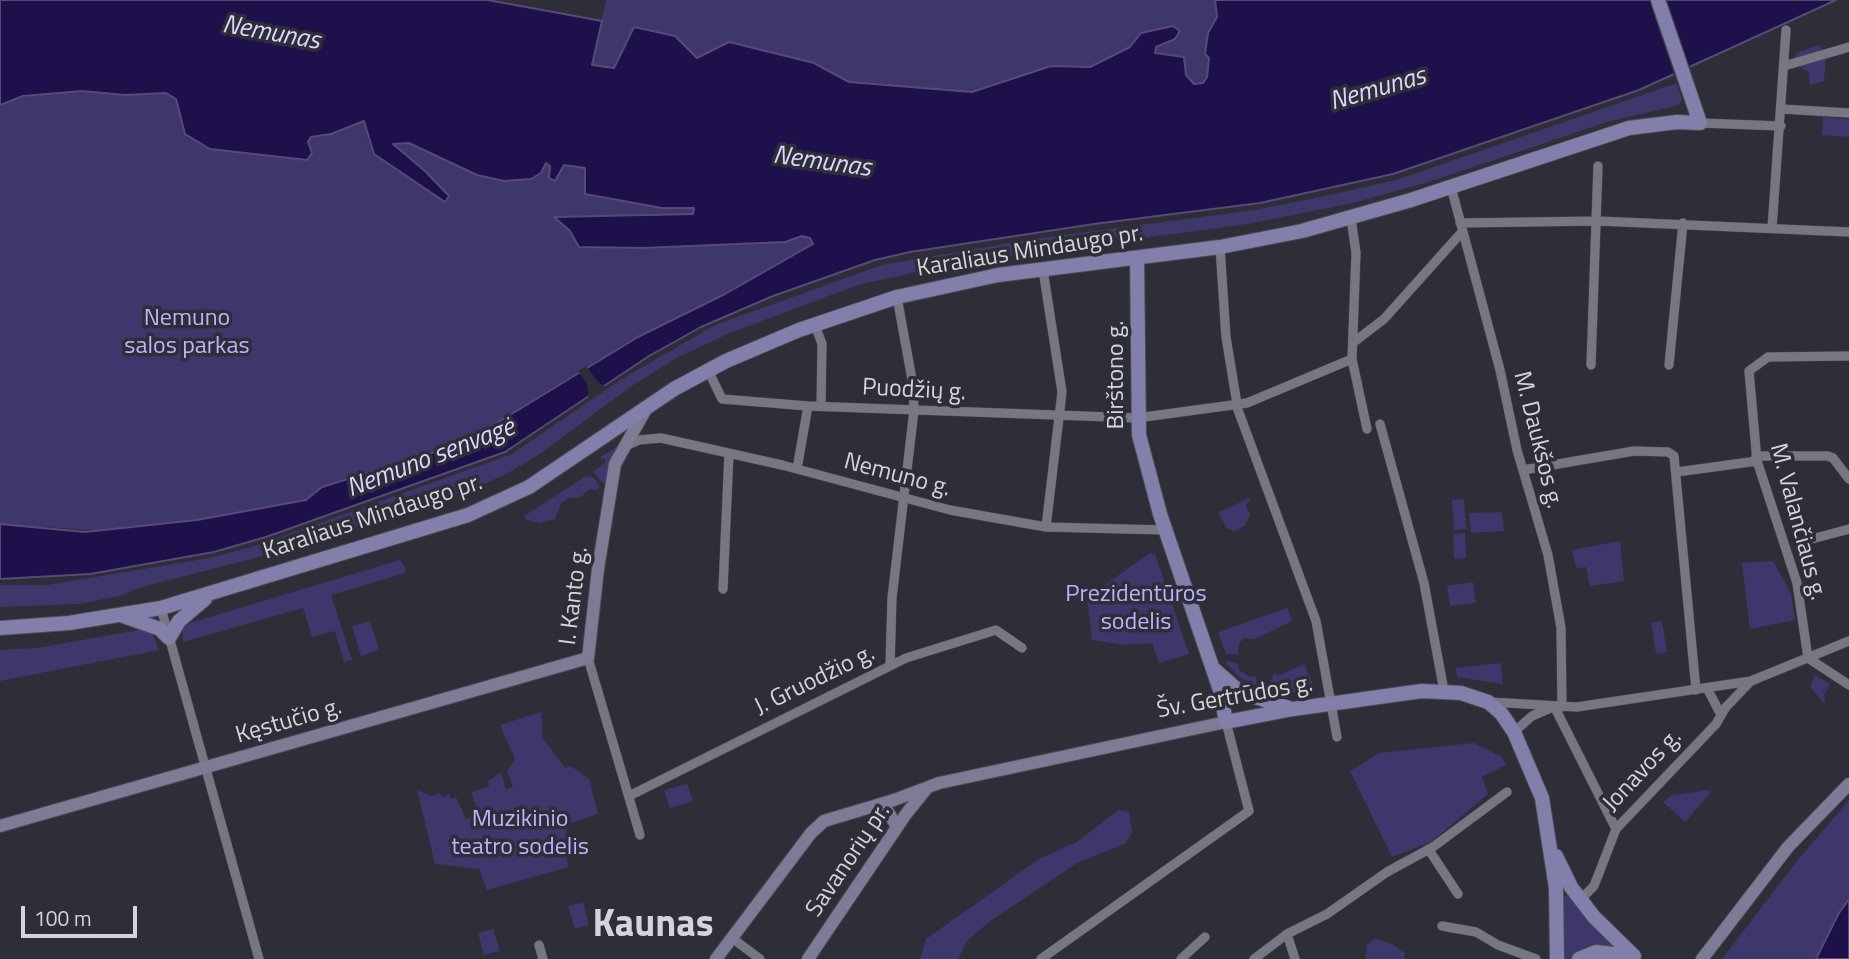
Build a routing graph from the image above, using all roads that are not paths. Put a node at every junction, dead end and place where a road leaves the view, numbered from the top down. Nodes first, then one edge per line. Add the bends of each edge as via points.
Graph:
1 (1658, 0) edge
2 (1786, 30) dead end
3 (1849, 47) edge
4 (1784, 66) junction
5 (1782, 109) junction
6 (1849, 113) edge
7 (1700, 123) junction
8 (1781, 126) junction
9 (1598, 166) dead end
10 (1451, 187) junction
11 (1351, 218) junction
12 (1598, 221) junction
13 (1683, 223) junction
14 (1461, 228) junction
15 (1772, 228) junction
16 (1849, 232) edge
17 (1220, 247) junction
18 (1137, 258) junction
19 (1043, 270) junction
20 (897, 297) junction
21 (815, 325) junction
22 (1354, 342) junction
23 (1849, 356) edge
24 (1352, 359) junction
25 (1591, 365) dead end
26 (1669, 365) dead end
27 (708, 370) junction
28 (1237, 404) junction
29 (648, 406) junction
30 (808, 406) junction
31 (821, 406) junction
32 (914, 410) junction
33 (1059, 417) junction
34 (1137, 418) junction
35 (1380, 424) dead end
36 (1367, 429) dead end
37 (623, 447) junction
38 (729, 453) junction
39 (1757, 458) junction
40 (797, 469) junction
41 (1523, 470) junction
42 (1677, 472) junction
43 (1849, 480) edge
44 (904, 498) junction
45 (1046, 527) junction
46 (1849, 529) edge
47 (1165, 530) junction
48 (1808, 540) dead end
49 (723, 589) dead end
50 (210, 595) junction
51 (161, 608) junction
52 (121, 615) junction
53 (0, 628) edge
54 (169, 638) junction
55 (1849, 641) edge
56 (1021, 648) dead end
57 (588, 658) junction
58 (1808, 658) junction
59 (1210, 665) junction
60 (890, 666) junction
61 (1751, 681) junction
62 (1849, 685) edge
63 (1707, 688) junction
64 (1696, 690) junction
65 (1444, 691) junction
66 (1488, 702) junction
67 (1333, 703) junction
68 (1558, 706) junction
69 (1293, 709) junction
70 (1721, 715) junction
71 (1226, 722) junction
72 (1514, 732) junction
73 (1338, 737) dead end
74 (205, 768) junction
75 (1849, 784) edge
76 (927, 788) junction
77 (1507, 792) dead end
78 (629, 796) junction
79 (877, 805) junction
80 (0, 826) edge
81 (898, 827) junction
82 (1616, 829) junction
83 (640, 835) dead end
84 (1552, 848) junction
85 (1429, 850) junction
86 (1458, 894) dead end
87 (1581, 899) junction
88 (1442, 926) dead end
89 (1287, 934) junction
90 (1205, 937) dead end
91 (732, 938) junction
92 (539, 944) dead end
93 (1636, 958) edge
94 (259, 959) edge
95 (543, 959) edge
96 (716, 959) edge
97 (760, 959) edge
98 (808, 959) edge
99 (1041, 959) edge
100 (1181, 959) edge
101 (1254, 959) edge
102 (1295, 959) edge
103 (1536, 959) edge
104 (1557, 959) edge
105 (1578, 959) edge
106 (1702, 959) edge

1 - 7 main road
2 - 4 street
3 - 4 street
4 - 5 street
5 - 6 street
5 - 8 street
7 - 8 street, Karaliaus Mindaugo pr.
7 - 10 main road, Karaliaus Mindaugo pr. via 1629,128
8 - 15 street
9 - 12 street
10 - 11 main road, Karaliaus Mindaugo pr.
10 - 14 street, M. Daukšos g.
11 - 17 main road, Karaliaus Mindaugo pr.
11 - 22 street via 1356,248
12 - 13 street
12 - 14 street
12 - 25 street
13 - 15 street
13 - 26 street
14 - 22 street via 1384,319
14 - 41 street, M. Daukšos g.
15 - 16 street
17 - 18 main road, Karaliaus Mindaugo pr.
17 - 28 street via 1226,337
18 - 19 main road, Karaliaus Mindaugo pr.
18 - 34 main road, Birštono g.
19 - 20 main road, Karaliaus Mindaugo pr.
19 - 33 street via 1060,370
20 - 21 main road, Karaliaus Mindaugo pr.
20 - 32 street
21 - 27 main road, Karaliaus Mindaugo pr.
21 - 31 street via 822,344
22 - 24 street
23 - 39 street, M. Valančiaus g. via 1768,357 1749,370
24 - 28 street, Puodžių g. via 1269,396
24 - 36 street
27 - 29 main road, Karaliaus Mindaugo pr.
27 - 30 street, Puodžių g. via 722,399
28 - 34 street, Puodžių g.
28 - 67 street via 1316,621
29 - 37 street, I. Kanto g.
29 - 50 main road, Karaliaus Mindaugo pr. via 529,487 479,511
30 - 31 street, Puodžių g.
30 - 40 street
31 - 32 street, Puodžių g.
32 - 33 street, Puodžių g.
32 - 44 street
33 - 34 street, Puodžių g.
33 - 45 street
34 - 47 main road, Birštono g.
35 - 65 street via 1424,583
37 - 38 street, Nemuno g. via 661,438
37 - 57 street, I. Kanto g. via 615,464
38 - 40 street, Nemuno g.
38 - 49 street
39 - 42 street
39 - 43 street via 1828,456
39 - 58 street, M. Valančiaus g. via 1797,583
40 - 44 street, Nemuno g.
41 - 42 street via 1644,451 1672,453
41 - 68 street, M. Daukšos g. via 1557,599
42 - 64 street
44 - 45 street, Nemuno g.
44 - 60 street via 892,598
45 - 47 street, Nemuno g.
46 - 48 street
47 - 59 main road, Birštono g.
50 - 51 main road, Karaliaus Mindaugo pr.
50 - 54 main road via 184,616
51 - 52 main road, Karaliaus Mindaugo pr.
51 - 54 street
52 - 53 main road, Karaliaus Mindaugo pr.
52 - 54 main road via 160,629
54 - 74 street
55 - 58 street, Šv. Gertrūdos g.
56 - 60 street, J. Gruodžio g. via 996,630
57 - 74 street, Kęstučio g.
57 - 78 street, I. Kanto g.
58 - 61 street, Šv. Gertrūdos g.
58 - 62 street
59 - 69 main road via 1240,692
59 - 71 main road, Birštono g.
60 - 78 street, J. Gruodžio g.
61 - 63 street, Šv. Gertrūdos g.
61 - 70 street, Jonavos g.
63 - 64 street, Šv. Gertrūdos g.
63 - 70 street
64 - 68 street, Šv. Gertrūdos g.
65 - 66 main road, Šv. Gertrūdos g.
65 - 67 main road, Šv. Gertrūdos g.
66 - 68 street, Šv. Gertrūdos g.
66 - 72 main road
67 - 69 main road, Šv. Gertrūdos g.
67 - 73 street
68 - 72 street, Šv. Gertrūdos g. via 1532,716
68 - 82 street, M. Daukšos g.
69 - 71 main road, Šv. Gertrūdos g.
70 - 82 street, Jonavos g.
71 - 76 street, Šv. Gertrūdos g.
71 - 99 street via 1249,811
72 - 84 main road via 1536,778
74 - 80 street, Kęstučio g.
74 - 94 street
75 - 106 street via 1788,847
76 - 79 street, Šv. Gertrūdos g.
76 - 81 street, Savanorių pr.
77 - 85 street
78 - 83 street, I. Kanto g.
79 - 81 street via 887,810
79 - 91 street, Šv. Gertrūdos g. via 824,821
81 - 98 street, Savanorių pr.
82 - 87 street, Jonavos g. via 1594,886
84 - 87 main road
84 - 104 main road
85 - 86 street
85 - 89 street via 1400,863 1327,914
87 - 93 main road
88 - 103 street via 1476,932
89 - 101 street
89 - 102 street
90 - 100 street
91 - 96 street
91 - 97 street
92 - 95 street
93 - 105 main road via 1608,951

